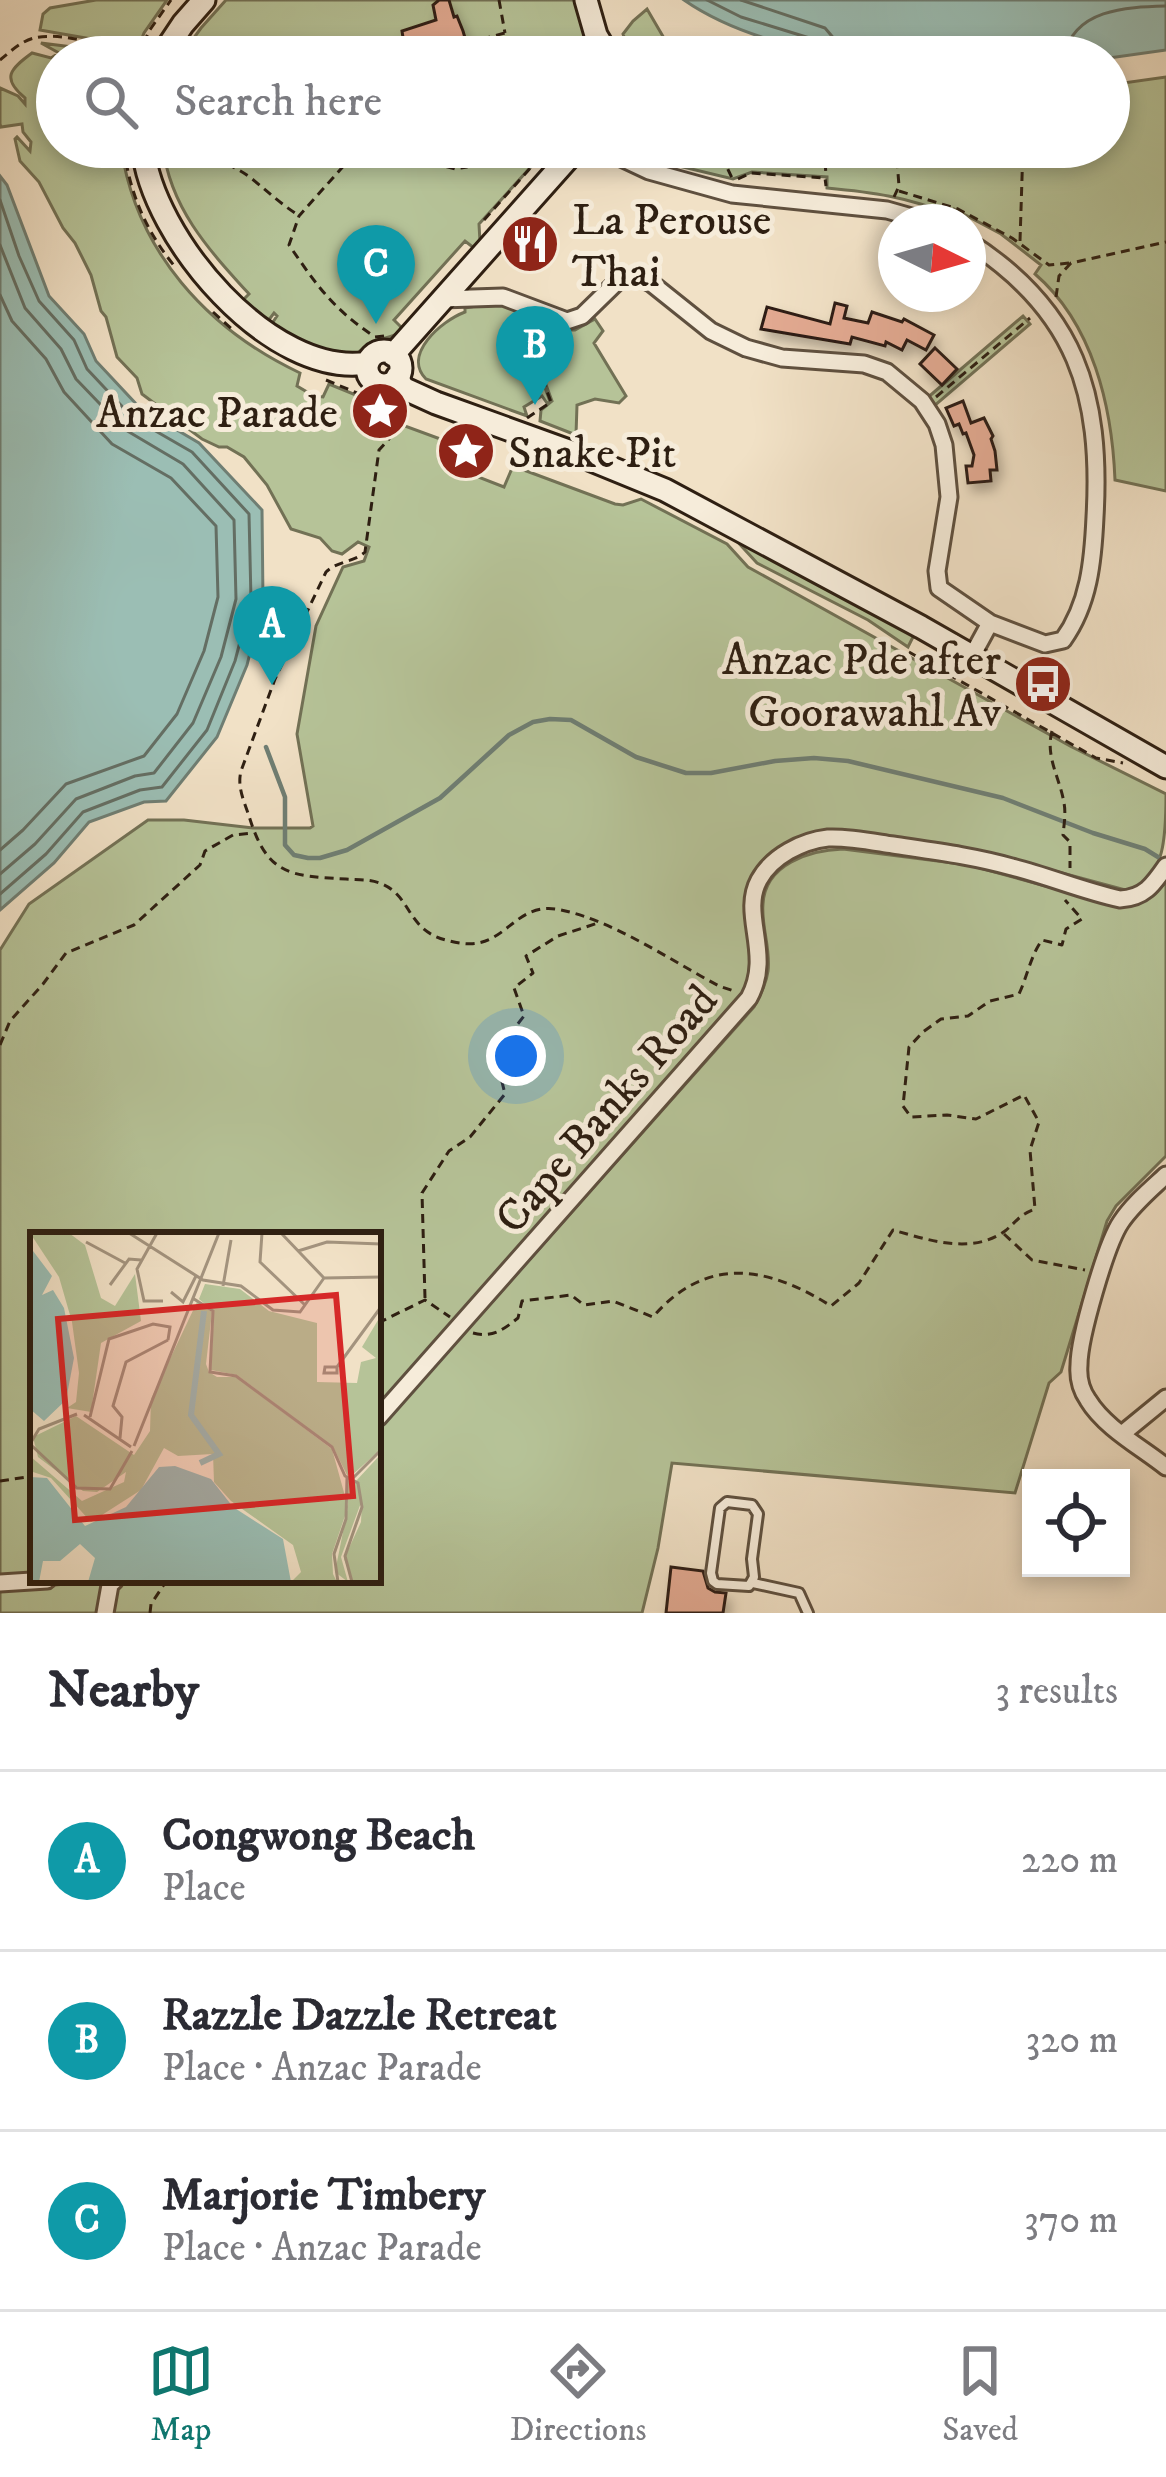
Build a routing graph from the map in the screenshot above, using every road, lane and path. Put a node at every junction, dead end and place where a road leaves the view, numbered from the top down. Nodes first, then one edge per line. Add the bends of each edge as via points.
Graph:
1 (171, 0) edge
2 (205, 0) edge
3 (499, 0) edge
4 (586, 0) edge
5 (505, 33) junction
6 (147, 36) edge
7 (175, 36) edge
8 (494, 36) edge
9 (506, 36) edge
10 (597, 36) edge
11 (36, 38) edge
12 (0, 60) edge
13 (146, 168) edge
14 (233, 168) edge
15 (342, 168) edge
16 (530, 168) edge
17 (559, 168) edge
18 (643, 168) edge
19 (727, 168) edge
20 (825, 168) edge
21 (897, 168) edge
22 (1022, 168) edge
23 (751, 173) dead end
24 (826, 178) junction
25 (733, 180) dead end
26 (828, 190) dead end
27 (899, 191) junction
28 (888, 197) dead end
29 (878, 209) edge
30 (299, 216) junction
31 (484, 220) dead end
32 (1166, 242) edge
33 (1020, 244) junction
34 (986, 253) edge
35 (1071, 263) junction
36 (1049, 265) junction
37 (1059, 277) junction
38 (442, 299) junction
39 (1042, 307) junction
40 (561, 320) junction
41 (395, 355) junction
42 (926, 405) junction
43 (527, 418) dead end
44 (404, 422) dead end
45 (990, 623) junction
46 (909, 652) dead end
47 (972, 656) junction
48 (1052, 731) junction
49 (1123, 763) dead end
50 (1166, 767) edge
51 (254, 830) junction
52 (1166, 866) edge
53 (1068, 884) junction
54 (600, 922) junction
55 (749, 998) junction
56 (0, 1045) edge
57 (1166, 1175) edge
58 (1003, 1232) junction
59 (1100, 1274) junction
60 (425, 1300) junction
61 (381, 1322) edge
62 (461, 1325) junction
63 (1166, 1398) edge
64 (381, 1415) edge
65 (1122, 1433) junction
66 (1166, 1467) edge
67 (30, 1476) edge
68 (0, 1481) edge
69 (30, 1581) edge
70 (0, 1583) edge
71 (110, 1583) edge
72 (165, 1583) edge
73 (753, 1583) junction
74 (105, 1613) edge
75 (150, 1613) edge
76 (808, 1613) edge

1 - 6 path
2 - 7 main road
3 - 5 path
4 - 10 main road
5 - 8 path
5 - 9 path
11 - 12 path
13 - 41 main road via 184,250 235,308 319,359 368,363 376,383 389,384
14 - 30 path
15 - 30 path
16 - 31 path
17 - 38 main road
18 - 29 street via 732,194
19 - 25 path
20 - 24 path
21 - 27 path
22 - 33 path
23 - 24 path
24 - 26 path
27 - 28 path
27 - 33 path via 958,209
30 - 41 path via 290,245 327,299
32 - 35 path
33 - 36 path
34 - 39 street
35 - 36 path
35 - 37 path
36 - 37 path
37 - 39 path via 1056,297
38 - 40 street via 503,297
38 - 41 main road
39 - 42 path
39 - 45 street via 1086,384 1097,447 1094,548 1085,598 1063,640 1046,644
40 - 42 street via 579,319 622,277 637,275 733,343 782,358 880,369
40 - 43 path via 541,375 550,404
41 - 47 main road via 403,388 664,490
42 - 45 street via 949,476 937,582
44 - 51 path via 379,450 365,552 326,572 261,716 238,780
45 - 47 street
46 - 48 path
47 - 50 main road
48 - 49 path via 1102,761
48 - 53 path via 1070,842
51 - 54 path via 282,869 380,883 426,932 453,942 478,944 526,913 556,908
51 - 56 path via 205,851 200,865 134,925 66,953
52 - 53 street, Cape Banks Road via 1134,898
53 - 55 street, Cape Banks Road via 968,856 808,842 770,866 755,890 760,969
53 - 58 path via 1064,899 1082,920 1066,929 1062,945 1042,940 1019,994 941,1019 909,1047 903,1106 911,1118 976,1119 1024,1095 1039,1122 1030,1150 1035,1209
54 - 55 path
54 - 60 path via 526,956 533,973 514,988 524,1016 495,1053 505,1094 422,1192
55 - 62 street, Cape Banks Road
57 - 59 street via 1119,1224
58 - 59 path via 1032,1260
58 - 62 path via 971,1244 893,1230 859,1283 831,1306 739,1271 699,1280 653,1316 613,1300 584,1305 571,1295 522,1300 518,1318 499,1333 484,1336
59 - 65 street via 1080,1382
60 - 61 path
60 - 62 path
62 - 64 street, Cape Banks Road
63 - 65 street
65 - 66 street
67 - 68 path
69 - 70 street
71 - 74 street
72 - 75 path
73 - 73 lane via 713,1581 719,1508 727,1502 752,1505 758,1514
73 - 76 lane via 799,1593

